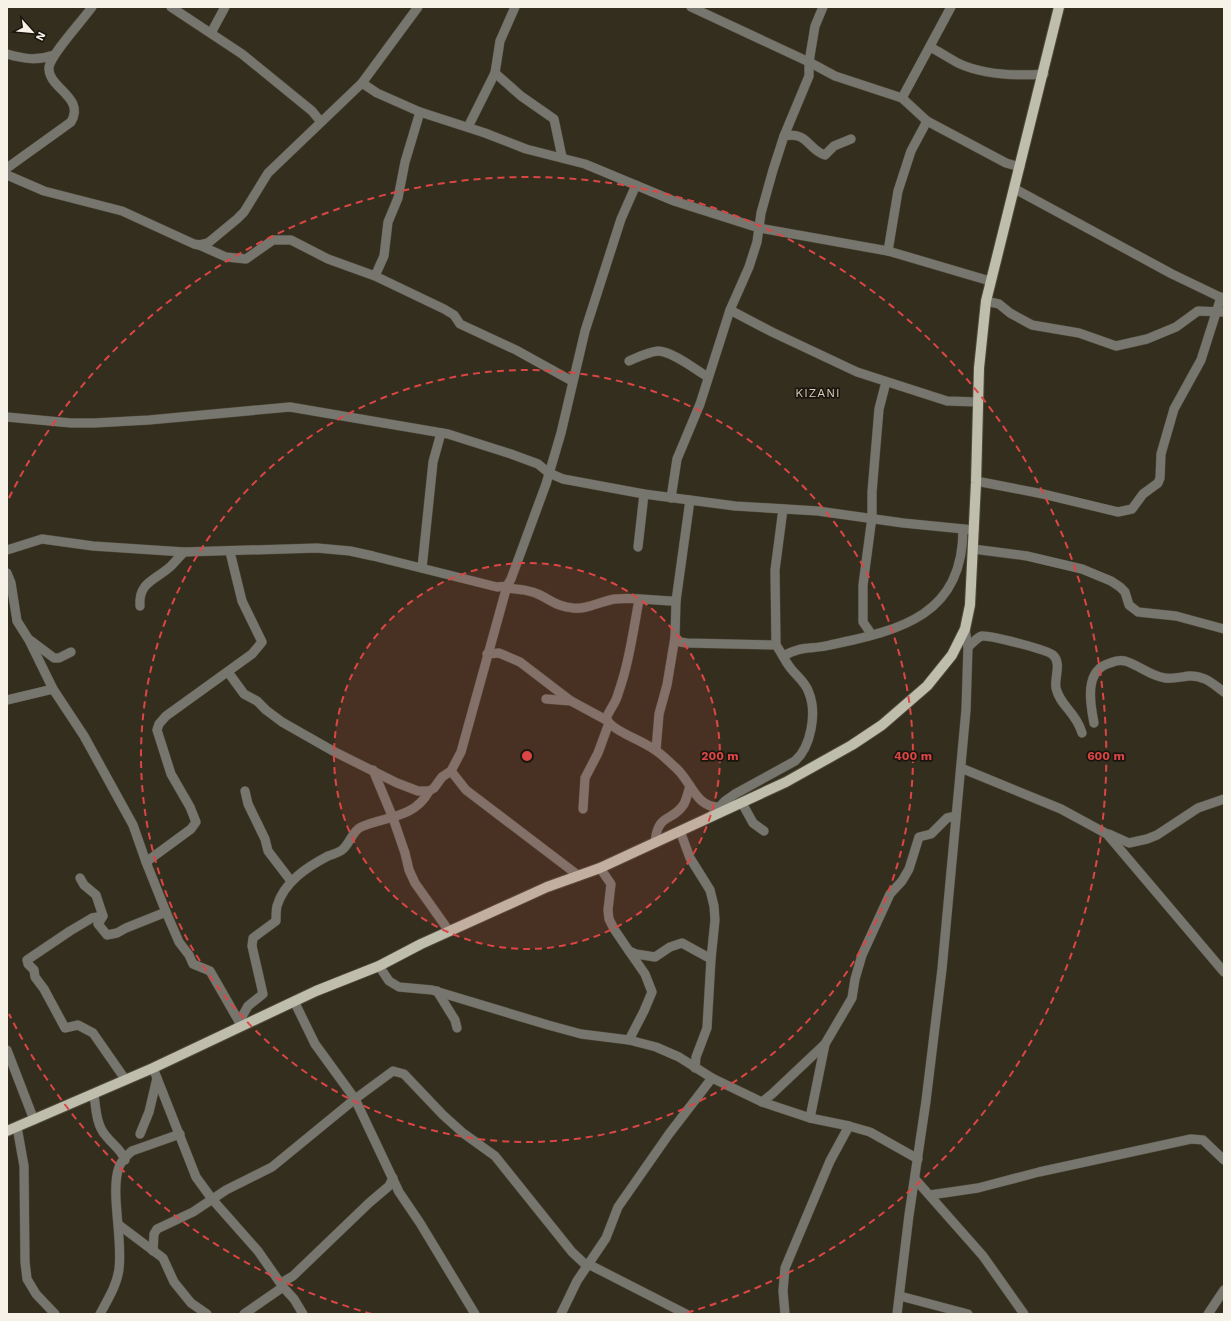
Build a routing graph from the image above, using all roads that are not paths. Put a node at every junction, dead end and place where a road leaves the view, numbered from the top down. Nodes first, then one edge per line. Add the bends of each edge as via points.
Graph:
1 (92, 7) edge
2 (171, 7) edge
3 (225, 7) edge
4 (418, 7) edge
5 (515, 7) edge
6 (691, 7) edge
7 (823, 7) edge
8 (951, 7) edge
9 (1060, 7) edge
10 (211, 33) junction
11 (930, 47) junction
12 (7, 54) edge
13 (54, 55) junction
14 (31, 60) junction
15 (809, 62) junction
16 (821, 68) junction
17 (50, 73) junction
18 (495, 73) junction
19 (1044, 74) junction
20 (809, 76) junction
21 (362, 83) junction
22 (902, 98) junction
23 (420, 112) junction
24 (321, 122) junction
25 (926, 122) junction
26 (468, 127) junction
27 (784, 136) junction
28 (851, 139) dead end
29 (562, 157) junction
30 (7, 168) edge
31 (1020, 168) junction
32 (7, 175) edge
33 (636, 186) junction
34 (1015, 189) junction
35 (759, 228) junction
36 (199, 245) junction
37 (888, 251) junction
38 (375, 276) junction
39 (990, 281) junction
40 (1223, 298) edge
41 (986, 301) junction
42 (730, 310) junction
43 (1221, 312) edge
44 (629, 361) dead end
45 (708, 377) junction
46 (572, 381) junction
47 (886, 382) junction
48 (978, 402) junction
49 (7, 417) edge
50 (441, 433) junction
51 (549, 473) junction
52 (976, 481) junction
53 (644, 494) junction
54 (671, 498) junction
55 (690, 500) junction
56 (783, 509) junction
57 (872, 517) junction
58 (963, 529) junction
59 (974, 530) junction
60 (638, 547) dead end
61 (973, 549) junction
62 (7, 550) edge
63 (184, 552) junction
64 (230, 552) junction
65 (422, 568) junction
66 (7, 573) edge
67 (506, 587) junction
68 (10, 595) edge
69 (638, 600) junction
70 (676, 602) junction
71 (140, 606) dead end
72 (965, 629) junction
73 (1224, 629) edge
74 (872, 634) junction
75 (29, 640) junction
76 (676, 642) junction
77 (776, 646) junction
78 (968, 647) junction
79 (71, 652) dead end
80 (487, 654) junction
81 (783, 656) junction
82 (228, 672) junction
83 (53, 689) junction
84 (1224, 692) edge
85 (546, 699) dead end
86 (7, 700) edge
87 (570, 701) junction
88 (608, 722) junction
89 (1094, 723) dead end
90 (1082, 732) dead end
91 (656, 750) junction
92 (961, 768) junction
93 (373, 770) junction
94 (451, 771) junction
95 (690, 786) junction
96 (245, 791) dead end
97 (429, 791) junction
98 (1224, 799) edge
99 (742, 803) junction
100 (719, 807) junction
101 (583, 809) dead end
102 (711, 816) junction
103 (956, 816) junction
104 (393, 818) junction
105 (680, 831) junction
106 (764, 831) dead end
107 (1107, 834) junction
108 (655, 842) junction
109 (146, 862) junction
110 (600, 868) junction
111 (579, 876) junction
112 (80, 878) dead end
113 (291, 881) junction
114 (166, 912) junction
115 (103, 916) junction
116 (449, 931) junction
117 (629, 951) junction
118 (711, 959) junction
119 (379, 966) junction
120 (1224, 972) edge
121 (437, 991) junction
122 (294, 1001) junction
123 (240, 1023) junction
124 (457, 1028) dead end
125 (629, 1040) junction
126 (825, 1044) junction
127 (7, 1050) edge
128 (153, 1068) junction
129 (695, 1068) junction
130 (157, 1078) junction
131 (712, 1078) junction
132 (126, 1079) junction
133 (94, 1095) junction
134 (355, 1099) junction
135 (762, 1102) junction
136 (810, 1118) junction
137 (34, 1120) junction
138 (849, 1126) junction
139 (17, 1127) junction
140 (7, 1132) edge
141 (140, 1134) dead end
142 (180, 1134) junction
143 (918, 1159) junction
144 (125, 1160) junction
145 (1224, 1160) edge
146 (393, 1178) junction
147 (915, 1179) junction
148 (930, 1196) junction
149 (212, 1199) junction
150 (119, 1226) junction
151 (153, 1251) junction
152 (588, 1265) junction
153 (282, 1285) junction
154 (1224, 1290) edge
155 (900, 1296) junction
156 (786, 1313) edge
157 (55, 1314) edge
158 (100, 1314) edge
159 (207, 1314) edge
160 (244, 1314) edge
161 (303, 1314) edge
162 (475, 1314) edge
163 (561, 1314) edge
164 (686, 1314) edge
165 (897, 1314) edge
166 (968, 1314) edge
167 (1024, 1314) edge
168 (1208, 1314) edge

1 - 13 street
2 - 10 street
3 - 10 street
4 - 21 street
5 - 18 street via 500,41
6 - 15 street
7 - 15 street via 815,26
8 - 11 street
9 - 19 main road
10 - 24 street via 242,54 312,111
11 - 19 street via 976,70 1002,74
11 - 22 street
12 - 14 street
13 - 14 street
13 - 17 street via 49,66
14 - 17 street
15 - 16 street
15 - 20 street
16 - 20 street
16 - 22 street via 835,76
17 - 30 street via 73,104 74,116 71,122
18 - 26 street
18 - 29 street via 521,96 554,119
19 - 31 main road
20 - 27 street
21 - 23 street via 377,93
21 - 24 street
22 - 25 street
23 - 26 street
23 - 38 street via 405,162 398,198 388,222 384,256
24 - 36 street via 268,174 244,212 208,243
25 - 31 street
25 - 37 street via 911,151 898,191
26 - 29 street via 526,149
27 - 28 street via 792,135 807,140 825,155 834,146
27 - 35 street
29 - 33 street
31 - 34 main road
32 - 36 street via 44,191 122,211
33 - 35 street
33 - 46 street via 621,219 585,331
34 - 39 main road
34 - 40 street via 1172,274
35 - 37 street
35 - 42 street via 750,267
36 - 38 street via 226,257 246,259 273,240 291,240 328,259
37 - 39 street
38 - 46 street via 444,309 454,315 460,324 516,350
39 - 41 main road
40 - 43 street
41 - 43 street via 999,304 1032,325 1079,333 1116,346 1147,339 1176,327 1198,311
41 - 48 main road via 981,338
42 - 45 street
42 - 47 street via 833,362
43 - 52 street via 1201,360 1174,409 1161,454 1160,478 1132,508 1118,512
44 - 45 street via 646,353 660,351 670,354
45 - 54 street via 700,404 677,459
46 - 51 street via 562,433
47 - 48 street via 947,401
47 - 57 street via 879,409
48 - 52 main road
49 - 50 street via 71,423 101,422 290,407
50 - 51 street via 484,444 538,464
50 - 65 street via 433,462
51 - 53 street via 563,479
51 - 67 street
52 - 59 main road
53 - 54 street
53 - 60 street
54 - 55 street
55 - 56 street
55 - 70 street
56 - 57 street
56 - 77 street via 775,577
57 - 58 street
57 - 74 street via 862,585 865,627
58 - 59 street
58 - 74 street via 963,549 945,596 914,621 894,630
59 - 61 main road
61 - 72 main road via 970,605
61 - 73 street via 1027,556 1082,569 1120,587 1125,592 1129,605 1138,612 1182,617
62 - 63 street via 42,539 94,546
63 - 64 street
63 - 71 street via 143,588 139,596
64 - 65 street via 317,548 344,551
64 - 82 street via 242,601 262,642 252,654
65 - 67 street
66 - 68 street
67 - 69 street via 529,590 564,608 576,609 613,599
67 - 80 street
68 - 75 street via 17,621
69 - 70 street
69 - 88 street via 630,650 618,696 606,719
70 - 76 street
72 - 78 street
72 - 99 main road via 952,655 927,686 882,725 846,749
74 - 81 street via 829,646 796,648
75 - 79 street via 54,658
75 - 83 street
76 - 77 street
76 - 91 street via 659,714
77 - 81 street
78 - 90 street via 977,639 986,636 1052,654 1058,663 1058,692 1063,703 1076,716
78 - 92 street
80 - 87 street via 499,653 520,662
80 - 94 street via 461,752
81 - 100 street via 810,693 811,722 808,741 802,755 795,761 735,794
82 - 93 street via 244,694 257,700 282,722 333,752
82 - 109 street via 166,716 159,724 157,730 171,774 196,822 191,829
83 - 86 street
83 - 109 street via 84,736 121,802 133,825
84 - 89 street via 1200,677 1165,678 1125,661 1118,661 1100,666 1095,671 1091,705
85 - 87 street
87 - 88 street
88 - 91 street
88 - 101 street via 598,753 585,778
91 - 95 street via 680,772
92 - 103 street
92 - 107 street via 1061,809
93 - 97 street via 418,791
93 - 104 street
94 - 97 street
94 - 111 street via 466,790
95 - 100 street via 702,802
95 - 108 street via 683,805 660,824
96 - 113 street via 268,851
97 - 104 street via 414,808
98 - 107 street via 1198,808 1147,839 1129,843
99 - 102 main road
99 - 106 street via 753,823
100 - 102 street
102 - 105 main road
103 - 126 street via 947,818 934,832 922,836 917,841 909,869 890,894 862,955 852,998
103 - 143 street via 942,969
104 - 113 street via 360,827 341,851 328,856
104 - 116 street via 415,883
105 - 108 main road
105 - 118 street via 690,858 710,890 714,906
107 - 120 street
108 - 110 main road
109 - 114 street
110 - 111 main road
110 - 117 street via 611,884 609,919
111 - 116 main road via 547,887
112 - 115 street via 96,895
113 - 123 street via 277,906 276,921 252,938 262,994 248,1006
114 - 115 street via 107,935 98,924
114 - 123 street via 179,942 193,964 210,971
115 - 132 street via 81,924 27,960 65,1028 78,1025 93,1033
116 - 119 main road
117 - 118 street via 655,957 682,943
117 - 125 street via 645,974 652,992
118 - 129 street via 707,1028 696,1057
119 - 121 street via 393,984
119 - 122 main road
121 - 124 street via 455,1020
121 - 125 street via 581,1034
122 - 123 main road
122 - 134 street via 318,1049
123 - 128 main road
125 - 129 street via 656,1047
126 - 135 street
126 - 136 street
127 - 137 street
128 - 130 street
128 - 132 main road
129 - 131 street
130 - 141 street via 149,1112
130 - 142 street
131 - 135 street
131 - 152 street via 614,1213 610,1231
132 - 133 main road
133 - 137 main road
133 - 144 street via 101,1128 121,1150
134 - 146 street
134 - 149 street via 272,1167
134 - 152 street via 394,1072 404,1074 442,1115 495,1156 572,1252
135 - 136 street
136 - 138 street
137 - 139 main road
138 - 143 street via 885,1140
138 - 156 street via 830,1161 785,1268 783,1291
139 - 140 main road
139 - 157 street via 24,1166 24,1262 27,1279 36,1294
142 - 144 street via 132,1151
142 - 149 street via 196,1177
143 - 147 street
144 - 150 street via 119,1166 116,1178
145 - 148 street via 1203,1140 1191,1139 978,1188
146 - 153 street via 389,1186
146 - 162 street via 398,1192 417,1218
147 - 148 street
147 - 155 street
148 - 167 street via 983,1256
149 - 151 street via 193,1212 157,1229 154,1234
149 - 153 street via 258,1251
150 - 151 street
150 - 158 street via 121,1246 118,1277
151 - 159 street via 163,1258 174,1282 191,1303
152 - 163 street
152 - 164 street
153 - 160 street
153 - 161 street
154 - 168 street
155 - 165 street
155 - 166 street

